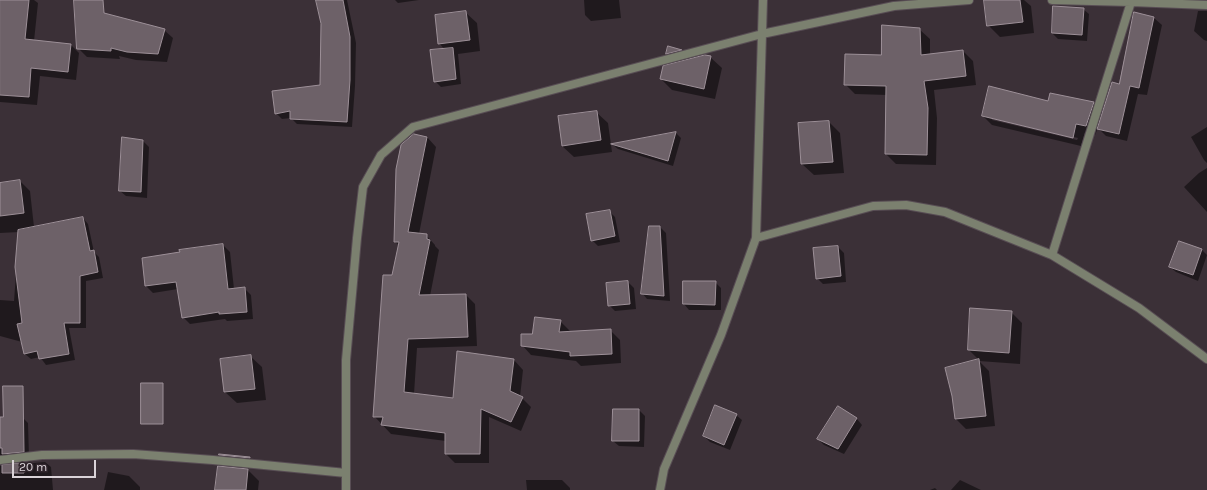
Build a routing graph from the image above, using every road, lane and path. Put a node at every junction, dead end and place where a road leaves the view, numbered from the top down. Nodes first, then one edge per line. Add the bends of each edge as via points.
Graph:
1 (763, 0) edge
2 (969, 0) edge
3 (1052, 0) edge
4 (1131, 2) junction
5 (1207, 5) edge
6 (762, 34) junction
7 (756, 238) junction
8 (1052, 255) junction
9 (1207, 359) edge
10 (0, 460) edge
11 (346, 473) junction
12 (346, 490) edge
13 (660, 490) edge

1 - 6 street
2 - 6 street via 894,6
3 - 4 street
4 - 5 street
4 - 8 street
6 - 7 street
6 - 11 street via 413,126 381,155 363,187 357,238 346,360
7 - 8 street via 873,206 906,204 945,212
7 - 13 street via 721,335 664,469
8 - 9 street via 1139,308
10 - 11 street via 42,455 133,454
11 - 12 street

